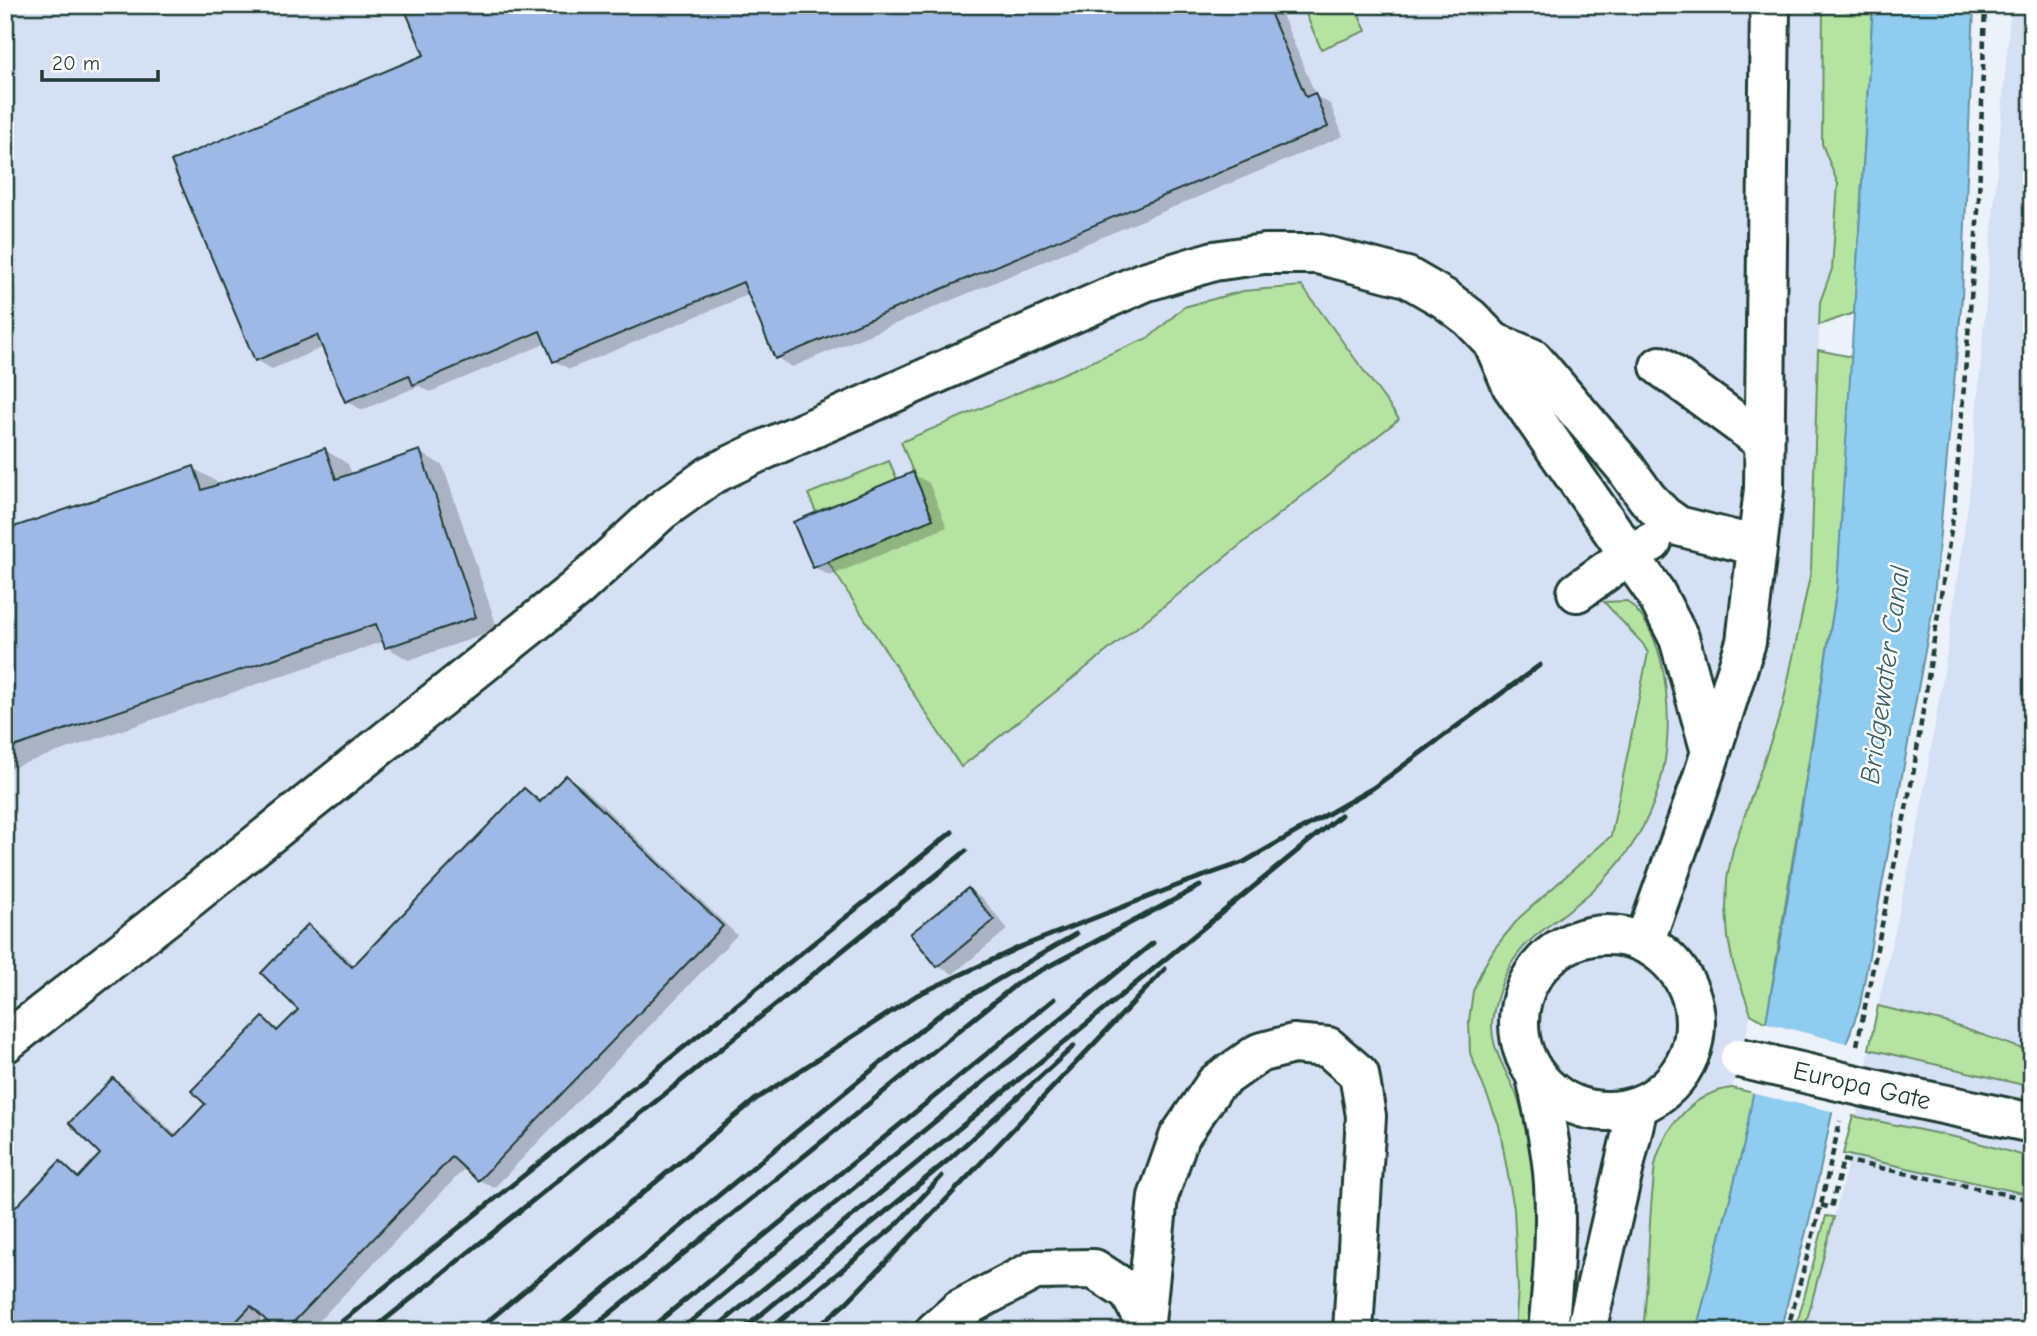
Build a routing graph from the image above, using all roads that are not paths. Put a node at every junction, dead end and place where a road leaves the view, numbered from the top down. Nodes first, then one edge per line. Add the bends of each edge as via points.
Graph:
1 (1770, 5) edge
2 (1493, 342) junction
3 (1660, 366) dead end
4 (1765, 442) junction
5 (1678, 527) junction
6 (1757, 546) junction
7 (1630, 554) junction
8 (1577, 592) dead end
9 (1711, 752) junction
10 (1644, 943) junction
11 (5, 1043) edge
12 (1691, 1049) junction
13 (1536, 1077) junction
14 (1638, 1106) junction
15 (2032, 1123) edge
16 (1146, 1326) edge
17 (935, 1331) edge
18 (1353, 1331) edge
19 (1548, 1331) edge
20 (1586, 1331) edge

1 - 4 street
2 - 5 street via 1532,358 1647,498
2 - 7 street via 1512,386
2 - 11 street via 1454,305 1407,277 1318,254 1264,254 1214,261 1144,282 759,452 711,475 661,511 565,597
3 - 4 street
4 - 6 street
5 - 6 street
5 - 7 street
6 - 9 street via 1746,642
7 - 8 street
7 - 9 street via 1679,638
9 - 10 street
10 - 12 street via 1682,976 1692,999
10 - 13 street via 1615,935 1586,937 1559,949 1537,968 1523,994 1518,1023 1523,1052
12 - 14 street via 1680,1073 1661,1093
12 - 15 street, Europa Gate, bridge
13 - 14 street via 1558,1097 1585,1109 1612,1111
13 - 19 street via 1554,1183
14 - 20 street
16 - 17 street via 1129,1292 1094,1269 1035,1270 959,1310
16 - 18 street via 1158,1197 1179,1137 1216,1083 1259,1053 1293,1044 1328,1047 1359,1074 1366,1116

